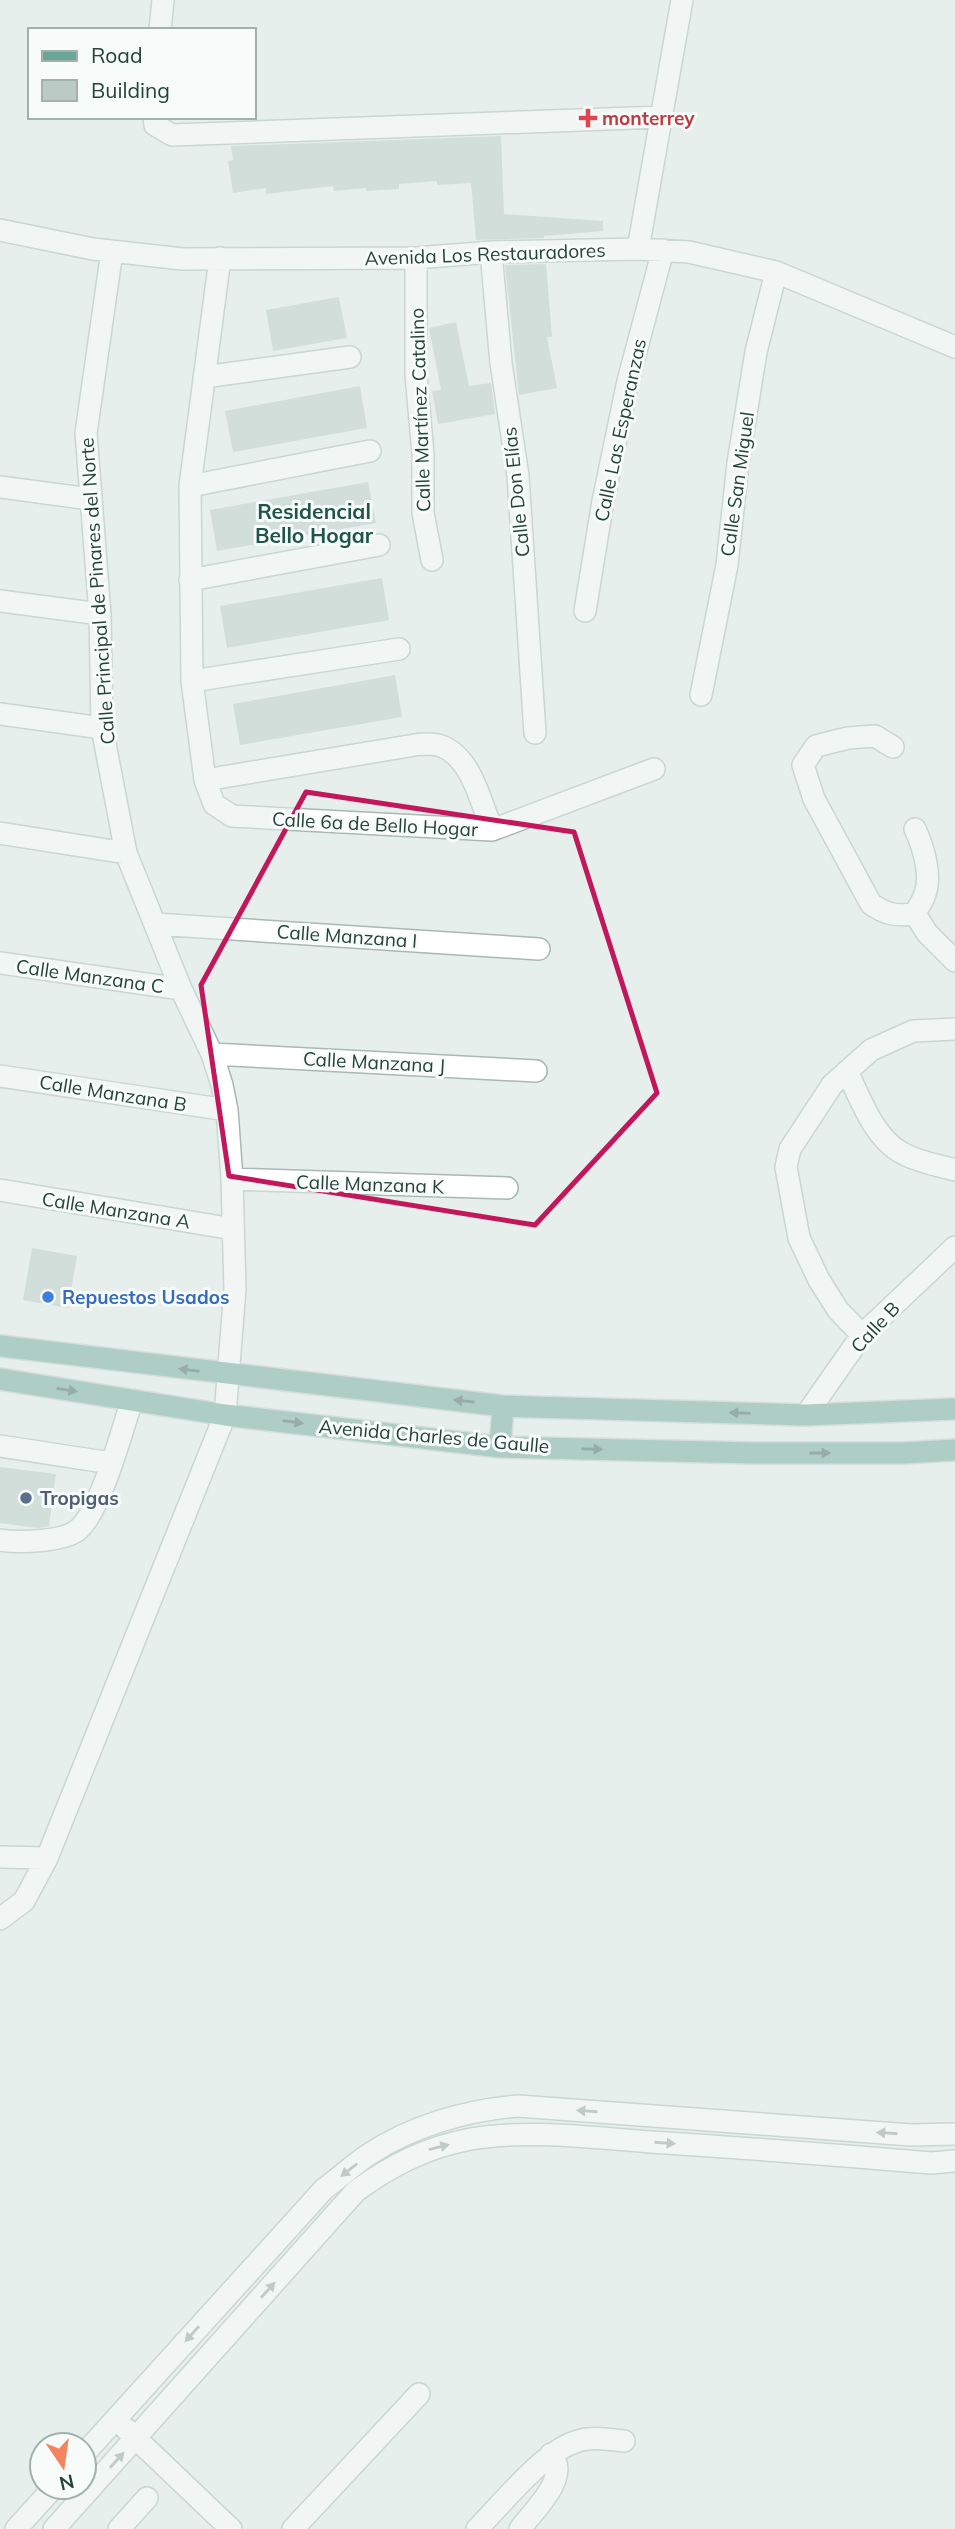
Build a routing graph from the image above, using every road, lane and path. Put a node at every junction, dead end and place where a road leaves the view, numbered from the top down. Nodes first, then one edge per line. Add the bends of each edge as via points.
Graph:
1 (163, 0) edge
2 (682, 0) edge
3 (160, 28) edge
4 (661, 117) junction
5 (154, 119) edge
6 (0, 230) edge
7 (638, 248) junction
8 (663, 250) junction
9 (112, 251) junction
10 (491, 252) junction
11 (220, 258) junction
12 (416, 258) junction
13 (776, 272) junction
14 (955, 347) edge
15 (350, 358) dead end
16 (204, 377) junction
17 (370, 451) dead end
18 (190, 486) junction
19 (0, 487) edge
20 (90, 499) junction
21 (379, 545) dead end
22 (432, 560) dead end
23 (190, 580) junction
24 (0, 601) edge
25 (585, 611) dead end
26 (100, 614) junction
27 (399, 649) dead end
28 (192, 681) junction
29 (701, 695) dead end
30 (0, 714) edge
31 (102, 728) junction
32 (535, 733) dead end
33 (893, 747) dead end
34 (654, 769) dead end
35 (205, 780) junction
36 (915, 829) dead end
37 (492, 830) junction
38 (0, 833) edge
39 (126, 853) junction
40 (915, 914) junction
41 (155, 923) junction
42 (539, 948) dead end
43 (955, 961) edge
44 (0, 963) edge
45 (181, 989) junction
46 (955, 1029) edge
47 (212, 1054) junction
48 (536, 1070) dead end
49 (847, 1071) junction
50 (0, 1076) edge
51 (227, 1110) junction
52 (955, 1170) edge
53 (232, 1179) junction
54 (507, 1188) dead end
55 (0, 1190) edge
56 (233, 1229) junction
57 (955, 1247) edge
58 (862, 1335) junction
59 (0, 1346) edge
60 (230, 1375) junction
61 (0, 1379) edge
62 (132, 1400) junction
63 (503, 1406) junction
64 (955, 1409) edge
65 (225, 1415) junction
66 (806, 1416) junction
67 (0, 1446) edge
68 (500, 1447) junction
69 (955, 1450) edge
70 (111, 1463) junction
71 (0, 1540) edge
72 (0, 1857) edge
73 (47, 1858) junction
74 (0, 1919) edge
75 (955, 2134) edge
76 (955, 2161) edge
77 (419, 2394) dead end
78 (116, 2419) junction
79 (98, 2439) edge
80 (136, 2439) junction
81 (624, 2441) dead end
82 (551, 2454) junction
83 (147, 2498) dead end
84 (41, 2501) edge
85 (16, 2529) edge
86 (54, 2529) edge
87 (119, 2529) edge
88 (231, 2529) edge
89 (293, 2529) edge
90 (477, 2529) edge
91 (520, 2529) edge

1 - 3 street
2 - 4 street
4 - 5 street via 172,135 155,125
4 - 7 street
6 - 9 street, Avenida Los Restauradores
7 - 8 street, Avenida Los Restauradores
7 - 10 street, Avenida Los Restauradores
8 - 13 street, Avenida Los Restauradores
8 - 25 street, Calle Las Esperanzas via 623,408
9 - 11 street, Avenida Los Restauradores
9 - 20 street, Calle Principal de Pinares del Norte via 86,433
10 - 12 street, Avenida Los Restauradores
10 - 32 street, Calle Don Elías via 518,476
11 - 12 street, Avenida Los Restauradores
11 - 16 street
12 - 22 street, Calle Martínez Catalino via 423,513
13 - 14 street, Avenida Los Restauradores
13 - 29 street, Calle San Miguel via 756,352 726,565
15 - 16 street
16 - 18 street
17 - 18 street
18 - 23 street
19 - 20 street
20 - 26 street, Calle Principal de Pinares del Norte
21 - 23 street
23 - 28 street
24 - 26 street
26 - 31 street, Calle Principal de Pinares del Norte
27 - 28 street
28 - 35 street
30 - 31 street
31 - 39 street, Calle Principal de Pinares del Norte
33 - 40 street via 875,736 848,738 816,746 803,765 814,799 871,904 895,916
34 - 37 street, Calle 6a de Bello Hogar
35 - 37 street, Calle 6a de Bello Hogar via 214,804 232,816
35 - 37 street via 421,744 438,745 466,767
36 - 40 street via 927,878
38 - 39 street
39 - 41 street, Calle Principal de Pinares del Norte
40 - 43 street
41 - 42 street, Calle Manzana I
41 - 45 street, Calle Principal de Pinares del Norte
44 - 45 street, Calle Manzana C
45 - 47 street, Calle Principal de Pinares del Norte
46 - 49 street via 913,1031 871,1049
47 - 48 street, Calle Manzana J
47 - 51 street, Calle Principal de Pinares del Norte
49 - 52 street via 884,1138 919,1161
49 - 58 street via 832,1085 790,1149 786,1167 799,1238 838,1310
50 - 51 street, Calle Manzana B
51 - 53 street, Calle Principal de Pinares del Norte
53 - 54 street, Calle Manzana K
53 - 56 street, Calle Principal de Pinares del Norte
55 - 56 street, Calle Manzana A
56 - 60 street, Calle Principal de Pinares del Norte
57 - 58 street, Calle B
58 - 66 street, Calle B
60 -> 59 main road, Avenida Charles de Gaulle
63 -> 60 main road, Avenida Charles de Gaulle
60 - 65 street, Calle Principal de Pinares del Norte
61 -> 62 main road, Avenida Charles de Gaulle
62 - 65 main road, Avenida Charles de Gaulle
62 - 70 street
66 -> 63 main road, Avenida Charles de Gaulle
63 - 68 main road
64 - 66 main road, Avenida Charles de Gaulle
65 -> 68 main road, Avenida Charles de Gaulle
65 - 73 street, Calle Principal de Pinares del Norte
67 - 70 street
68 -> 69 main road, Avenida Charles de Gaulle via 754,1453
70 - 71 street via 98,1499 79,1529 62,1538
72 - 73 street
73 - 74 street, Calle Principal de Pinares del Norte via 24,1901
75 -> 78 street via 911,2135 518,2106 485,2109 415,2130 369,2154 324,2189
80 -> 76 street via 356,2191 385,2170 428,2150 472,2139 582,2137 931,2163
77 - 89 street
78 - 79 street
78 - 80 street
86 -> 80 street
80 - 88 street
81 - 82 street via 590,2438
82 - 90 street
82 - 91 street via 558,2470 553,2485
83 - 87 street
84 - 85 street

